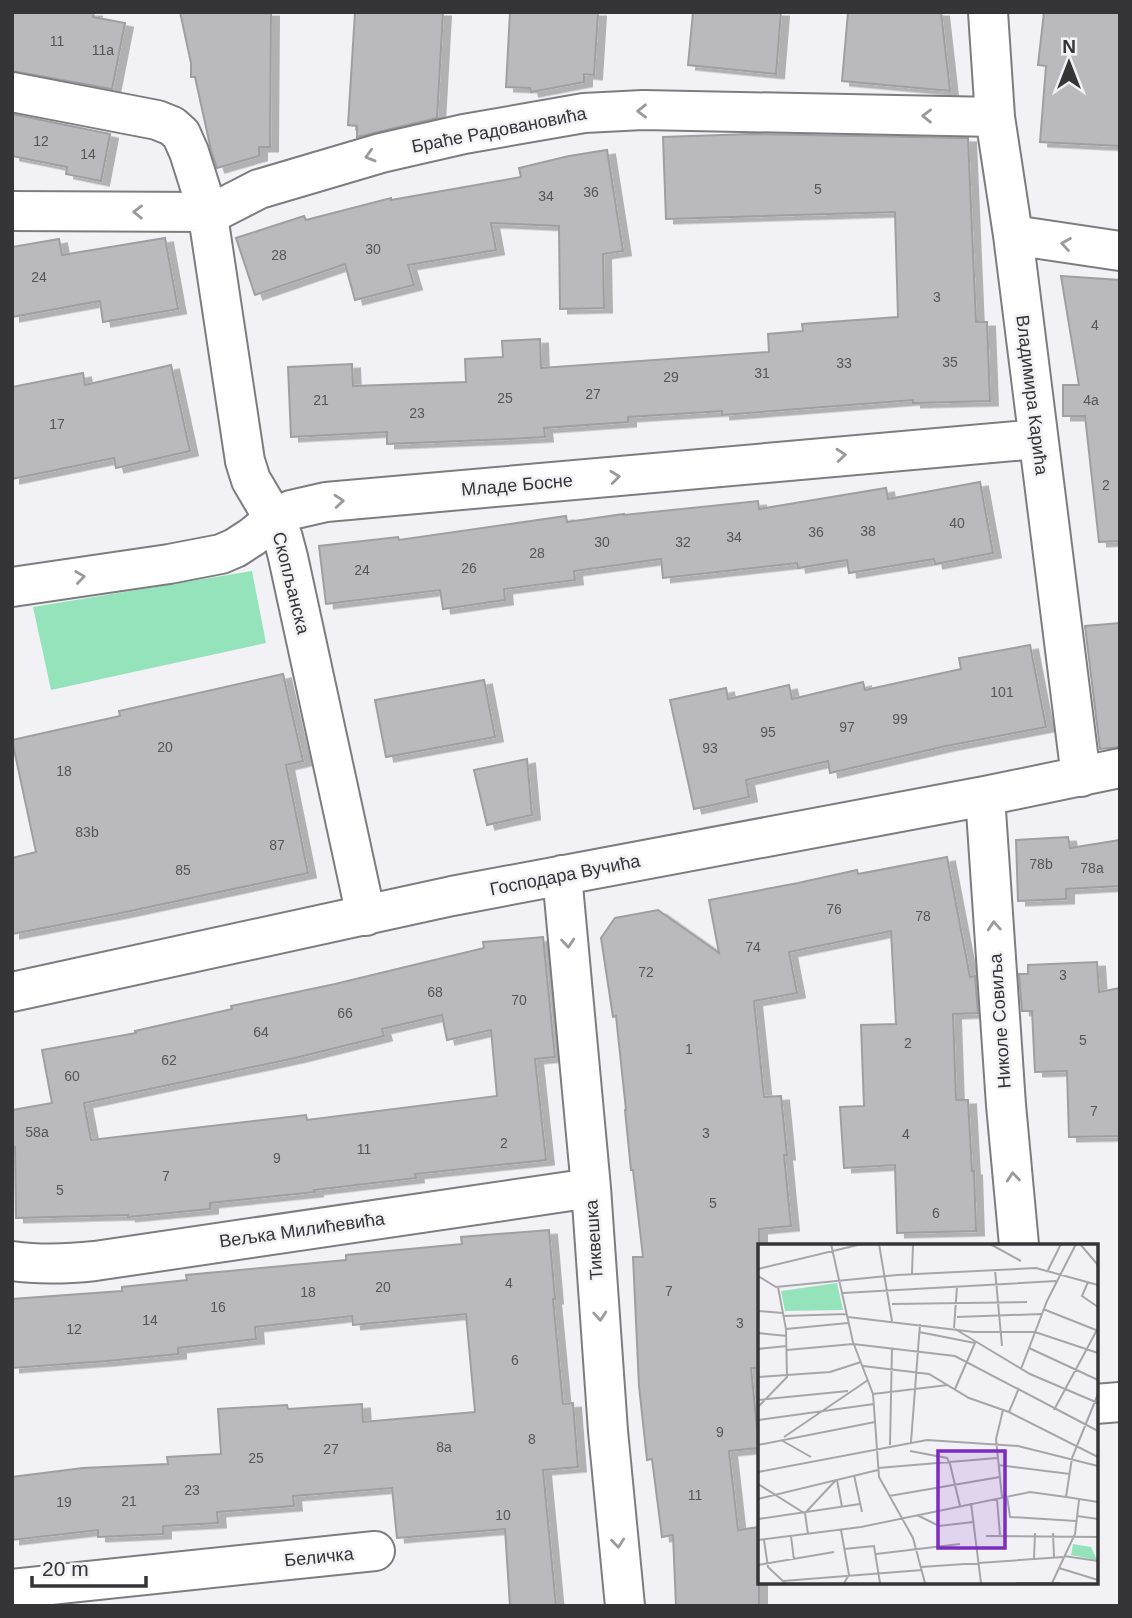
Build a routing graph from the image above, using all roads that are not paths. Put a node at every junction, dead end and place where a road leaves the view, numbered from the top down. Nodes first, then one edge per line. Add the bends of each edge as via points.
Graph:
1 (988, 12) edge
2 (12, 92) edge
3 (996, 117) junction
4 (12, 211) edge
5 (206, 212) junction
6 (1013, 235) junction
7 (1120, 250) edge
8 (1038, 439) junction
9 (274, 519) junction
10 (12, 587) edge
11 (1120, 768) edge
12 (1080, 777) junction
13 (985, 796) junction
14 (562, 875) junction
15 (366, 916) junction
16 (12, 992) edge
17 (591, 1188) junction
18 (1019, 1244) edge
19 (12, 1261) edge
20 (1120, 1402) edge
21 (1097, 1404) edge
22 (374, 1551) dead end
23 (12, 1590) edge
24 (625, 1606) edge

1 - 3 street, Владимира Карића
2 - 5 street, Скопљанска via 157,120 172,127 181,134 189,152
3 -> 5 street, Браће Радовановића via 643,110 584,113 381,153 259,189
3 - 6 street, Владимира Карића
5 -> 4 street, Браће Радовановића
5 - 9 street, Скопљанска via 246,461 251,480
7 -> 6 street
6 - 8 street, Владимира Карића
9 -> 8 street, Младе Босне via 326,502
8 - 12 street, Владимира Карића
10 -> 9 street, Младе Босне via 221,554
9 - 15 street, Скопљанска via 288,557
11 - 12 street, Господара Вучића
12 - 13 street, Господара Вучића
13 - 14 street, Господара Вучића
18 -> 13 street, Николе Совиља
14 - 15 street, Господара Вучића
14 -> 17 street, Тиквешка
15 - 16 street, Господара Вучића
17 - 19 street, Вељка Милићевића via 95,1261
17 -> 24 street, Тиквешка
20 - 21 street
22 - 23 street, Беличка

